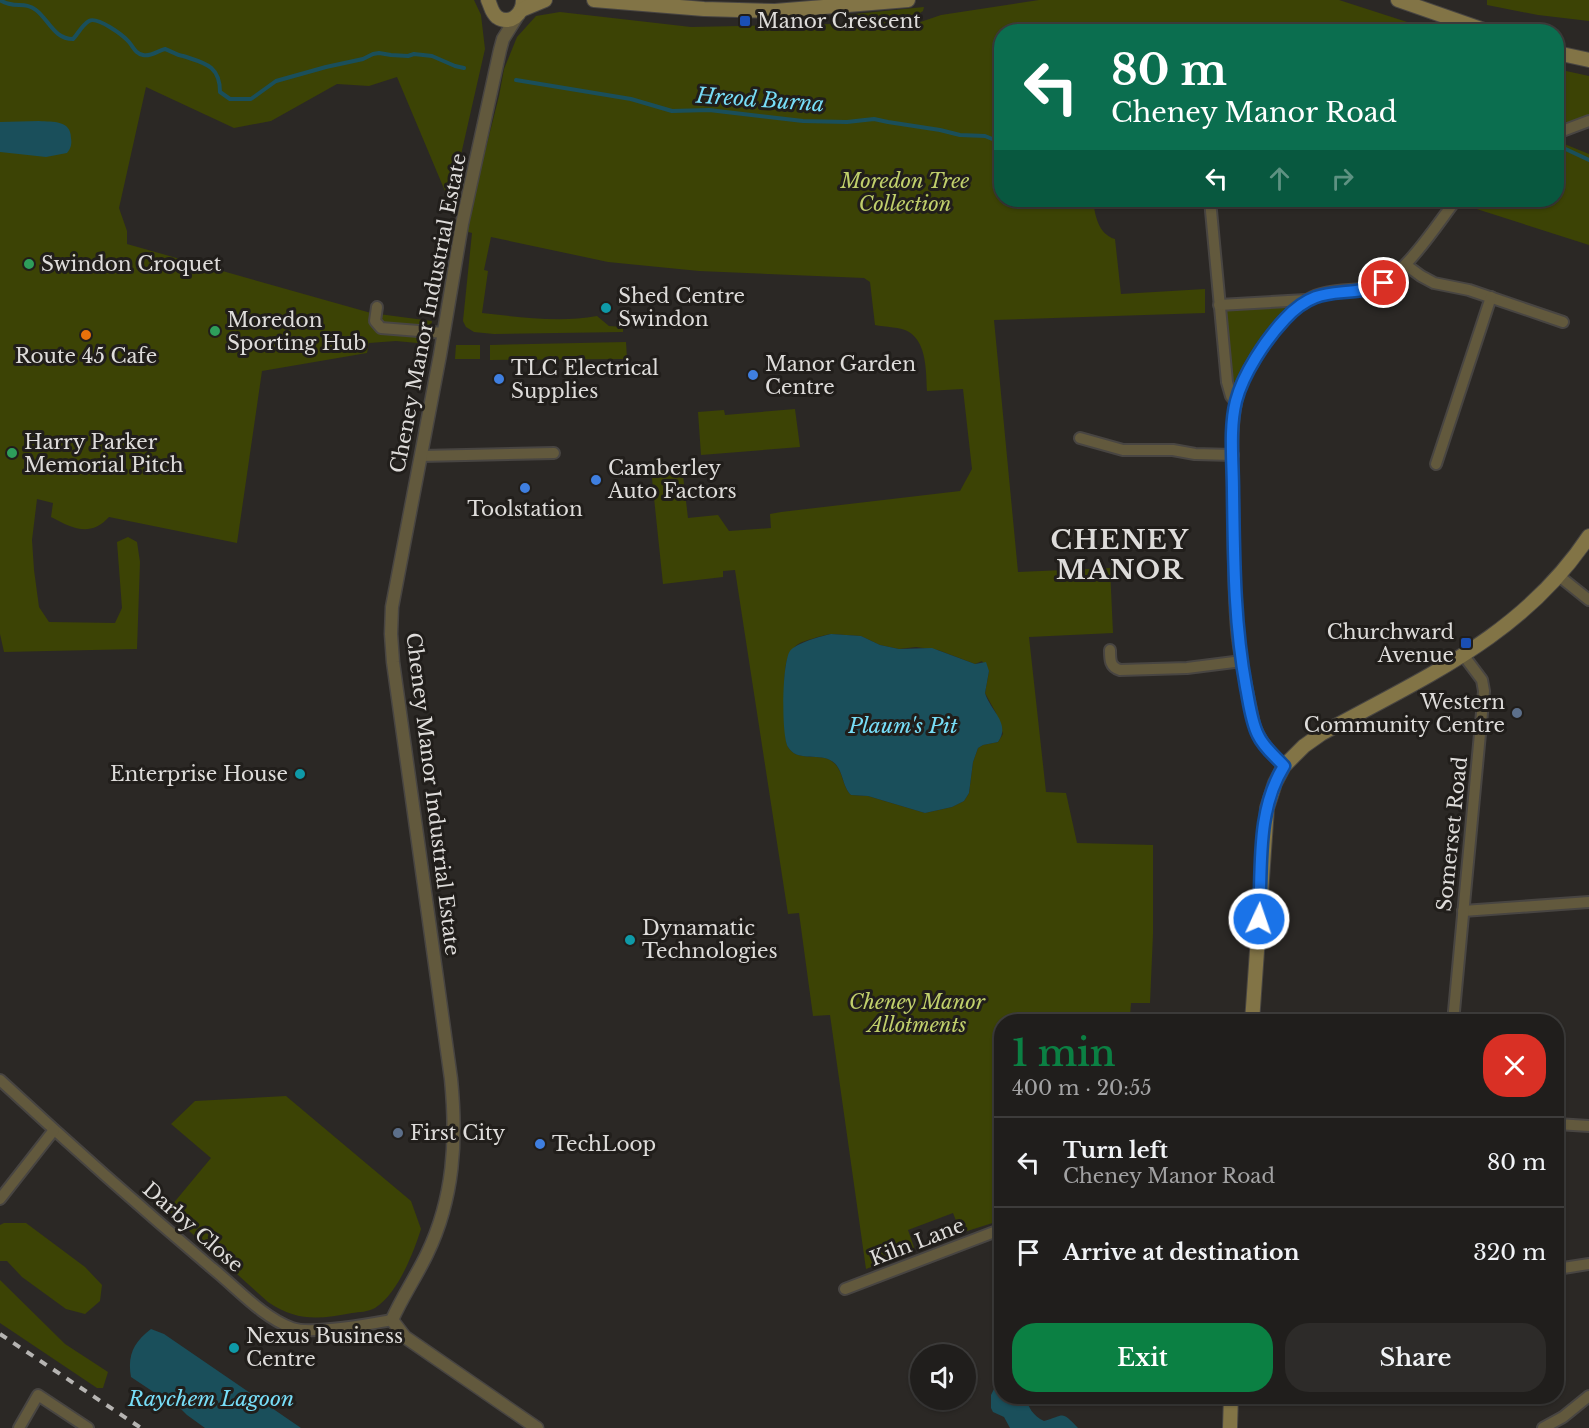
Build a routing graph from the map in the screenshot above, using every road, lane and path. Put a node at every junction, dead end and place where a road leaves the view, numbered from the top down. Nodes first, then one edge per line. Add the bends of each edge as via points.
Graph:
1 (545, 0) edge
2 (594, 0) edge
3 (908, 0) edge
4 (1398, 0) edge
5 (490, 4) edge
6 (521, 8) edge
7 (1467, 24) edge
8 (500, 50) junction
9 (1564, 55) edge
10 (1589, 60) edge
11 (1589, 121) edge
12 (1564, 130) edge
13 (1211, 207) edge
14 (1451, 207) edge
15 (1406, 265) junction
16 (1491, 297) junction
17 (1307, 300) junction
18 (1219, 305) junction
19 (377, 307) dead end
20 (1563, 322) dead end
21 (444, 333) junction
22 (1236, 402) junction
23 (1080, 438) dead end
24 (554, 453) dead end
25 (1233, 455) junction
26 (421, 456) junction
27 (1436, 464) dead end
28 (1589, 536) edge
29 (1559, 576) junction
30 (1589, 600) edge
31 (1110, 650) dead end
32 (1464, 656) junction
33 (1242, 661) junction
34 (1284, 766) junction
35 (1589, 903) edge
36 (1463, 911) junction
37 (1253, 1014) edge
38 (1454, 1014) edge
39 (0, 1080) edge
40 (1564, 1124) edge
41 (1589, 1126) edge
42 (54, 1130) junction
43 (0, 1200) edge
44 (994, 1232) edge
45 (1589, 1264) edge
46 (1564, 1268) edge
47 (845, 1289) dead end
48 (392, 1320) junction
49 (1589, 1396) edge
50 (1231, 1404) edge
51 (19, 1428) edge
52 (88, 1428) edge
53 (537, 1428) edge
54 (1230, 1428) edge
55 (1543, 1428) edge

1 - 6 main road
2 - 3 main road via 763,11
4 - 7 main road
5 - 6 main road via 503,20 514,18
5 - 8 street, Cheney Manor Industrial Estate
6 - 8 street, Cheney Manor Industrial Estate
8 - 21 street, Cheney Manor Industrial Estate via 462,224
9 - 10 main road
11 - 12 street
13 - 18 street
14 - 15 street
15 - 16 street via 1434,283
15 - 17 street via 1376,286 1325,293
16 - 20 street
16 - 27 street
17 - 18 street
17 - 22 street via 1267,342
18 - 22 street via 1227,382
19 - 21 street via 375,321 381,328
21 - 26 street, Cheney Manor Industrial Estate
22 - 25 street
23 - 25 street via 1123,450
24 - 26 street
25 - 33 street via 1235,601
26 - 48 street, Cheney Manor Industrial Estate via 394,596 391,634 451,1079 454,1146 440,1223
28 - 29 main road
29 - 30 street
29 - 32 main road via 1504,628
31 - 33 street via 1111,664 1120,670
32 - 34 main road via 1321,734
32 - 36 street, Somerset Road via 1482,680 1484,691
33 - 34 street via 1258,735
34 - 37 main road via 1265,818
35 - 36 street
36 - 38 street, Somerset Road
39 - 42 street, Darby Close
40 - 41 street
42 - 43 street
42 - 48 street, Darby Close via 243,1294 281,1322 309,1330
44 - 47 street, Kiln Lane
45 - 46 street
48 - 53 street via 405,1337
49 - 55 street
50 - 54 main road
51 - 52 street via 38,1395

